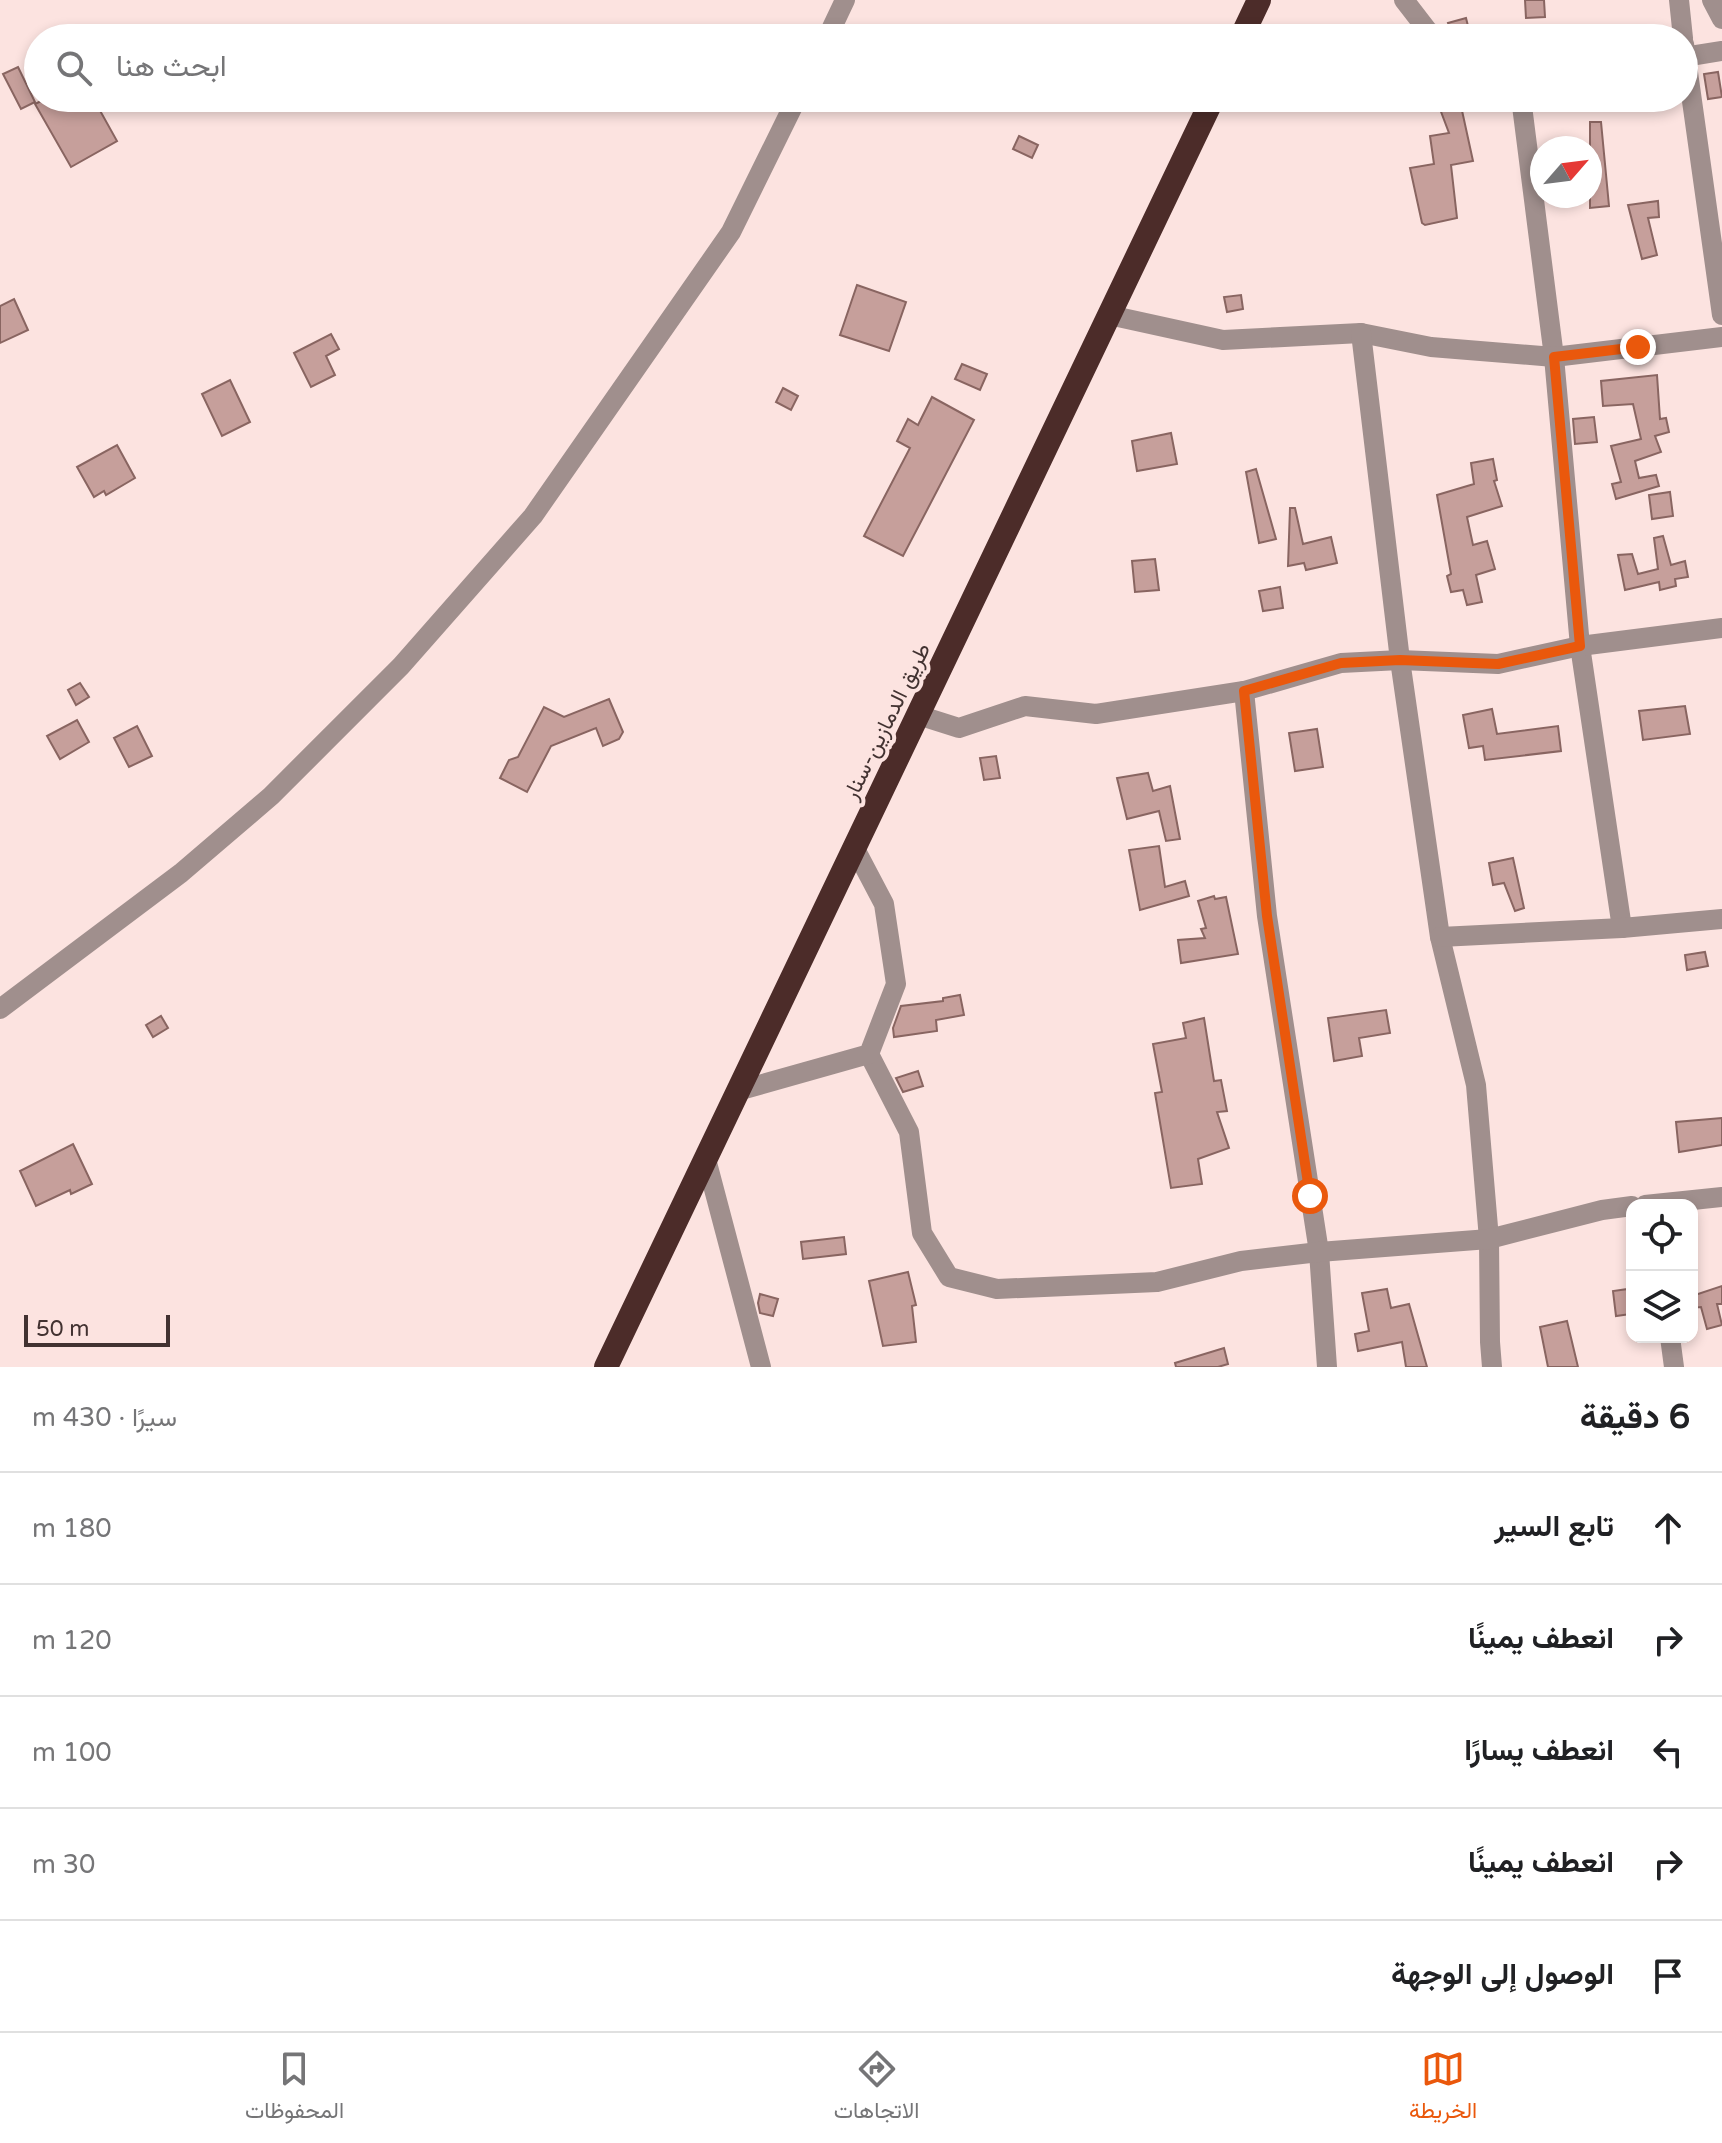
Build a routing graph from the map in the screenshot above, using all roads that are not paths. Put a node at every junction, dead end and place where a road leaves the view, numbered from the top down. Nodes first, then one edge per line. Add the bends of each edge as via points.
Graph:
1 (845, 0) edge
2 (1259, 0) edge
3 (1404, 0) edge
4 (1679, 0) edge
5 (1712, 0) edge
6 (1722, 19) edge
7 (834, 24) edge
8 (1248, 24) edge
9 (1423, 24) edge
10 (1681, 24) edge
11 (1698, 50) edge
12 (1722, 51) edge
13 (790, 112) edge
14 (1206, 112) edge
15 (1523, 112) edge
16 (1693, 112) edge
17 (1109, 315) junction
18 (1722, 315) edge
19 (1361, 333) junction
20 (1722, 337) edge
21 (1554, 357) junction
22 (1722, 628) edge
23 (1580, 646) junction
24 (1400, 660) junction
25 (1244, 691) junction
26 (918, 715) junction
27 (854, 847) junction
28 (1722, 919) edge
29 (1622, 928) junction
30 (1440, 937) junction
31 (0, 1009) edge
32 (869, 1054) junction
33 (738, 1091) junction
34 (706, 1159) junction
35 (1722, 1197) edge
36 (1698, 1200) edge
37 (1626, 1207) edge
38 (1489, 1239) junction
39 (1319, 1252) junction
40 (1671, 1343) edge
41 (606, 1367) edge
42 (761, 1367) edge
43 (1327, 1367) edge
44 (1492, 1367) edge
45 (1674, 1367) edge

1 - 7 street
2 - 8 highway
3 - 9 street
4 - 10 street
5 - 6 street
11 - 12 street
13 - 31 street via 731,232 533,516 401,666 271,796 181,873
14 - 17 highway, طريق الدمازين-سنار
15 - 21 street
16 - 18 street
17 - 19 street via 1223,340
17 - 26 highway, طريق الدمازين-سنار
19 - 21 street via 1431,347
19 - 24 street
20 - 21 street
21 - 23 street
22 - 23 street
23 - 24 street via 1498,664
23 - 29 street
24 - 25 street via 1341,663
24 - 30 street
25 - 26 street via 1096,714 1025,706 959,728
25 - 39 street via 1267,916
26 - 27 highway, طريق الدمازين-سنار
27 - 32 street via 884,904 896,984
27 - 33 highway, طريق الدمازين-سنار
28 - 29 street
29 - 30 street
30 - 38 street via 1476,1085
32 - 33 street
32 - 39 street via 909,1132 922,1233 949,1277 997,1289 1157,1282 1241,1261
33 - 34 highway, طريق الدمازين-سنار
34 - 41 highway, طريق الدمازين-سنار
34 - 42 street
35 - 36 street
37 - 38 street
38 - 39 street
38 - 44 street
39 - 43 street
40 - 45 street

